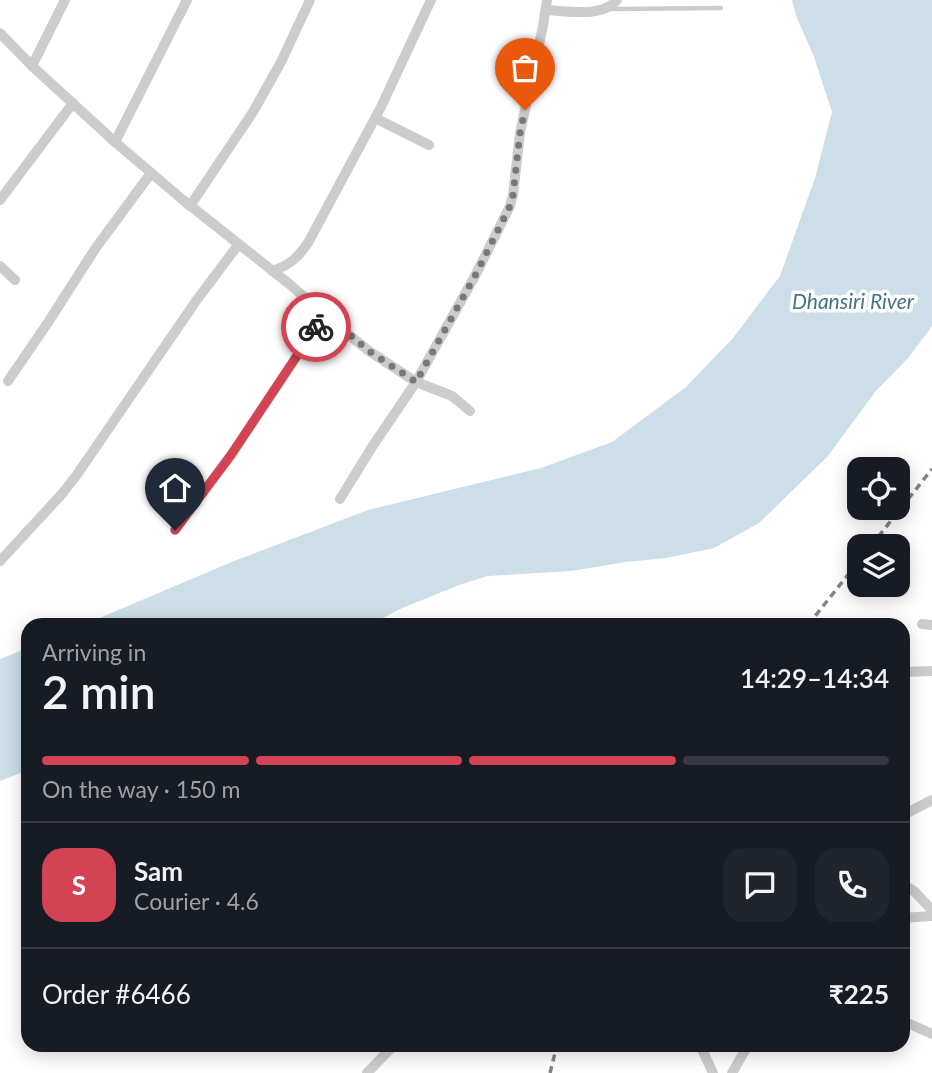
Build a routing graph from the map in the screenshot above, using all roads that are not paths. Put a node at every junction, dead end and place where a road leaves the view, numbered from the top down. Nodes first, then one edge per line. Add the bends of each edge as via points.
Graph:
1 (65, 0) edge
2 (187, 0) edge
3 (310, 0) edge
4 (431, 0) edge
5 (617, 0) edge
6 (547, 5) edge
7 (721, 8) dead end
8 (606, 9) junction
9 (0, 33) edge
10 (32, 66) junction
11 (73, 103) junction
12 (375, 118) junction
13 (115, 142) junction
14 (429, 145) dead end
15 (151, 173) junction
16 (0, 200) edge
17 (190, 206) junction
18 (237, 245) junction
19 (0, 266) edge
20 (272, 271) junction
21 (15, 280) dead end
22 (325, 314) junction
23 (8, 381) dead end
24 (416, 382) junction
25 (470, 411) dead end
26 (340, 499) dead end
27 (175, 530) dead end
28 (0, 561) edge
29 (932, 671) edge
30 (910, 672) edge
31 (932, 800) edge
32 (910, 811) edge
33 (910, 889) edge
34 (932, 910) edge
35 (932, 916) edge
36 (910, 918) edge
37 (910, 1024) edge
38 (932, 1034) edge
39 (387, 1052) edge
40 (703, 1052) edge
41 (744, 1052) edge
42 (367, 1073) edge
43 (713, 1073) edge
44 (732, 1073) edge

1 - 10 street
2 - 13 street
3 - 17 street via 253,112
4 - 12 street
5 - 8 street
6 - 8 street via 595,12
6 - 24 street via 510,206
7 - 8 lane
9 - 10 street
10 - 11 street
11 - 13 street
11 - 16 street
12 - 14 street
12 - 20 street via 302,253
13 - 15 street
15 - 17 street
15 - 23 street
17 - 18 street
18 - 20 street
18 - 28 street via 76,477
19 - 21 street
20 - 22 street
22 - 24 street
22 - 27 street
24 - 25 street via 452,396
24 - 26 street
29 - 30 street
31 - 32 street
33 - 34 street
35 - 36 street
37 - 38 street
39 - 42 street
40 - 43 street
41 - 44 street

